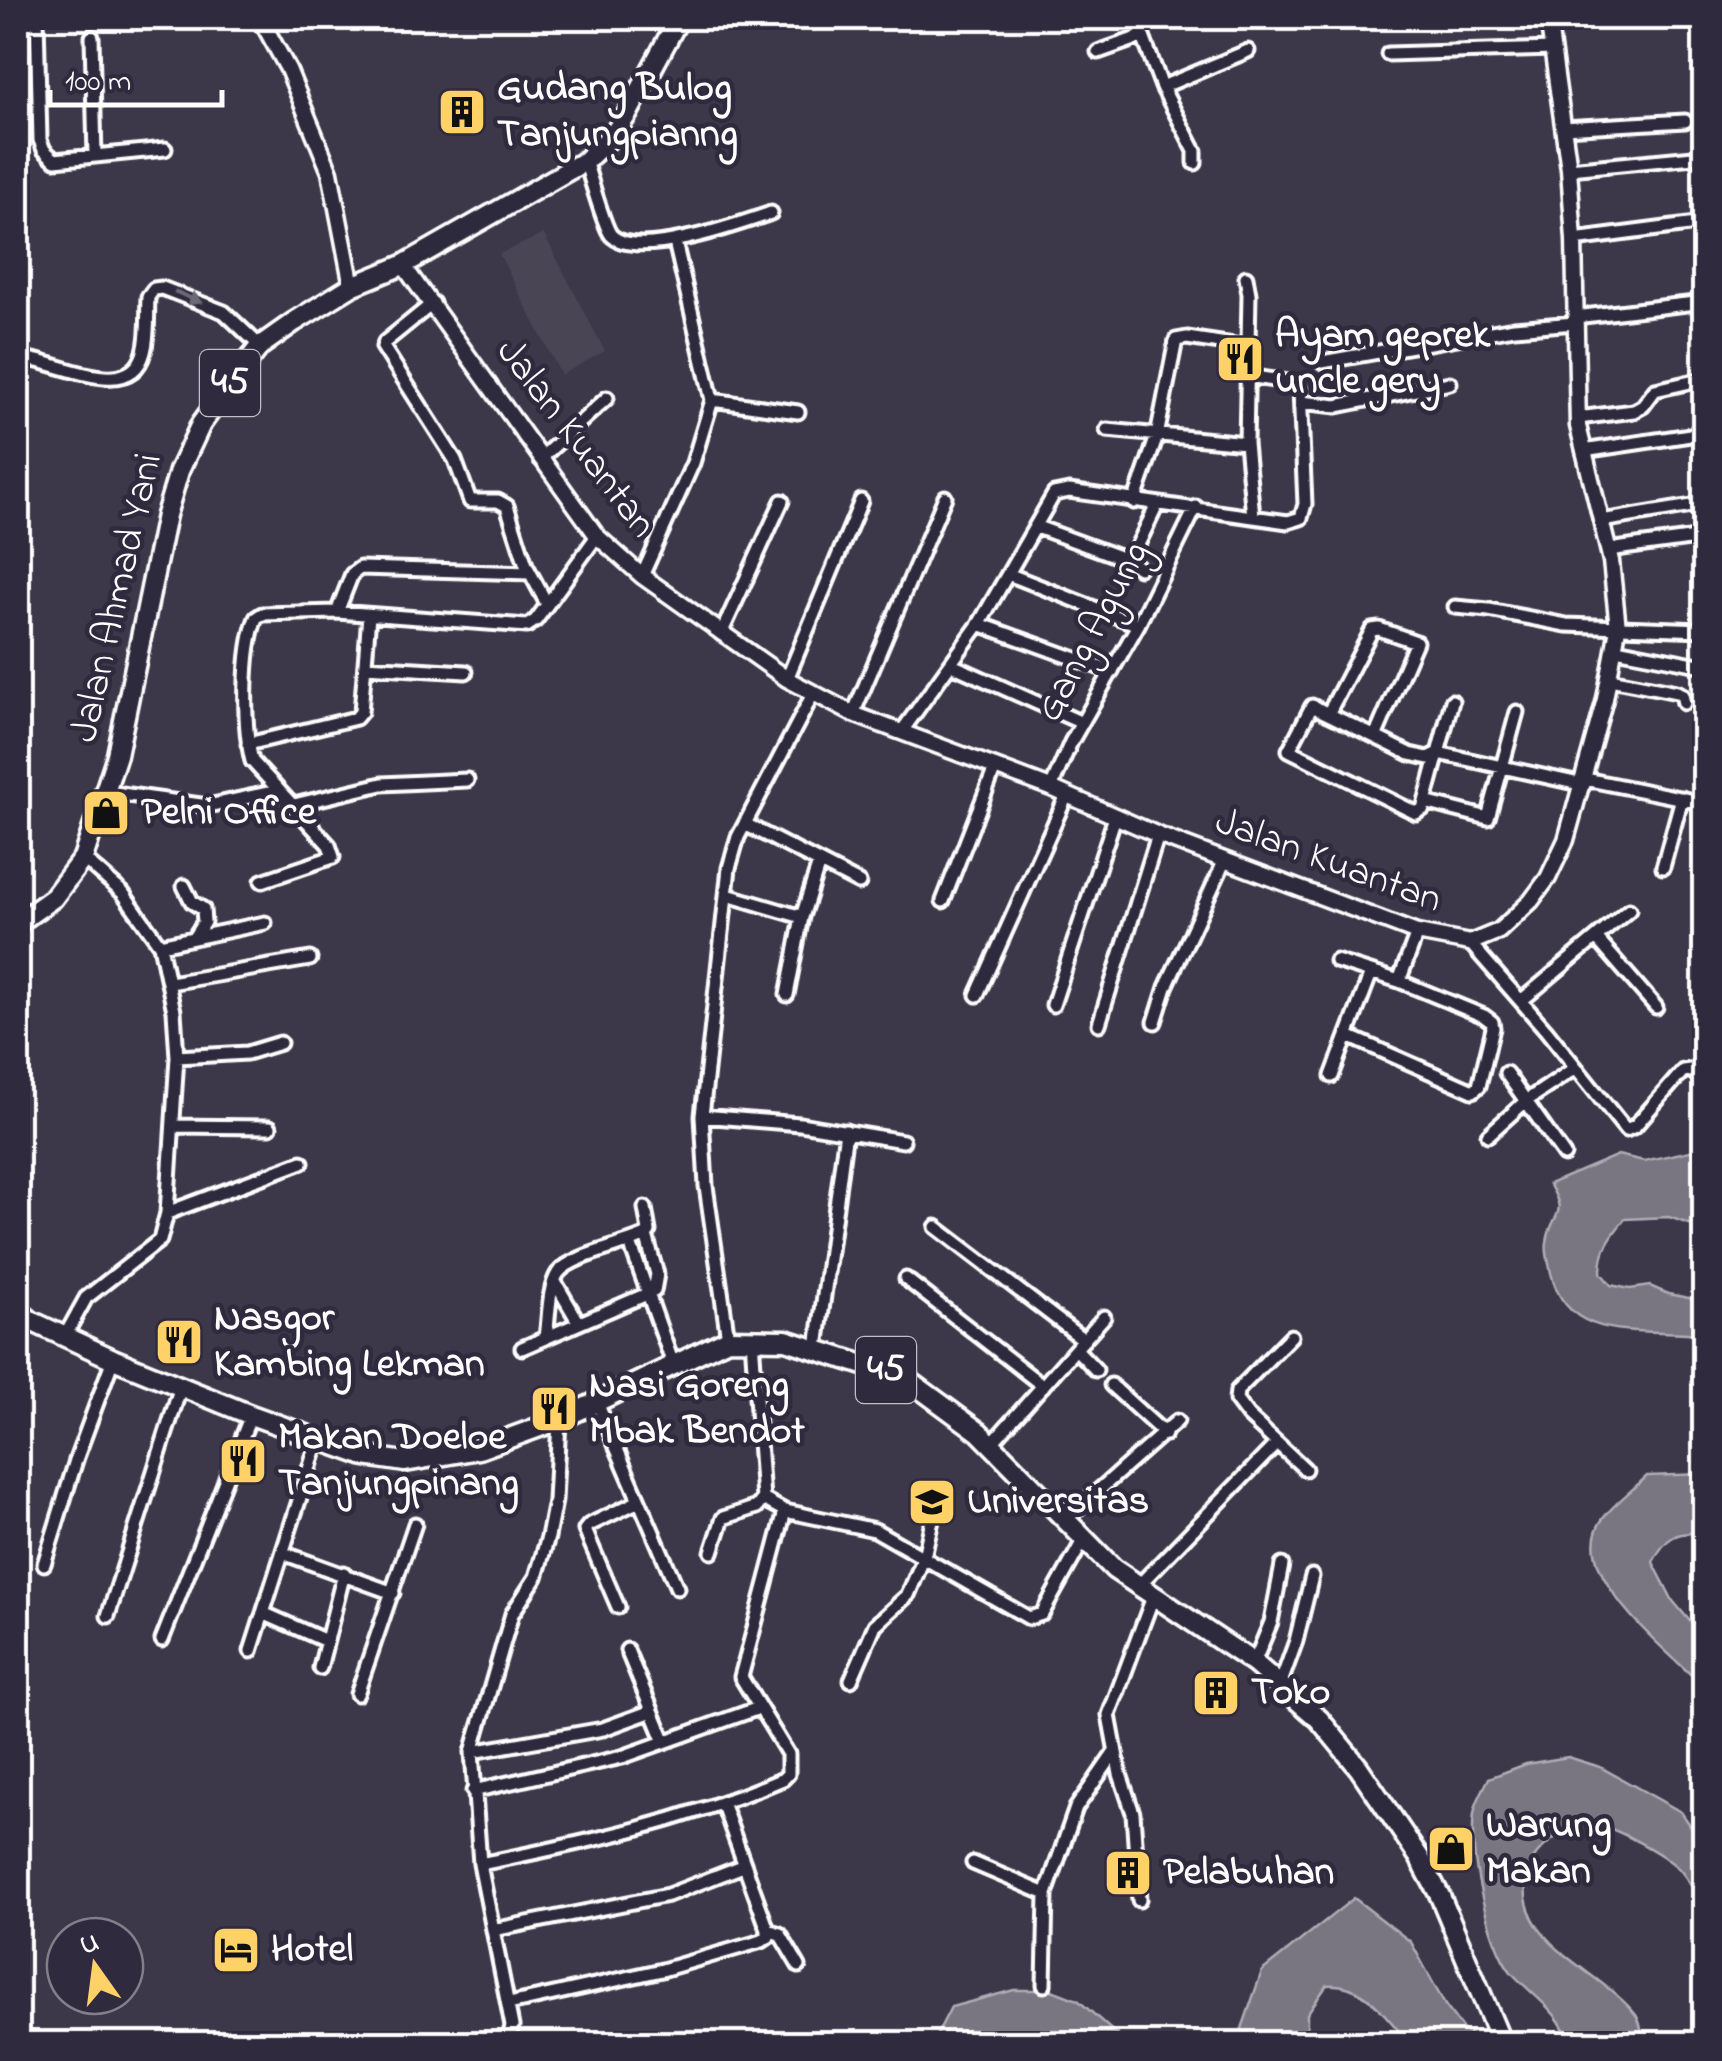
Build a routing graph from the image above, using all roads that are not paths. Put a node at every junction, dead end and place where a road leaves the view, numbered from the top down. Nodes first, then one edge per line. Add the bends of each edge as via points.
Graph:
1 (36, 18) edge
2 (260, 18) edge
3 (679, 18) edge
4 (1136, 18) edge
5 (1548, 18) edge
6 (1143, 36) junction
7 (92, 37) dead end
8 (1553, 49) junction
9 (1248, 51) dead end
10 (1098, 52) dead end
11 (1388, 54) dead end
12 (1162, 87) junction
13 (1685, 121) dead end
14 (1564, 128) junction
15 (165, 149) dead end
16 (95, 156) junction
17 (1704, 156) edge
18 (585, 161) junction
19 (1195, 164) dead end
20 (1569, 169) junction
21 (770, 213) dead end
22 (1704, 223) edge
23 (1574, 240) junction
24 (675, 242) junction
25 (404, 265) junction
26 (1246, 277) dead end
27 (352, 286) junction
28 (1704, 302) edge
29 (433, 303) junction
30 (1575, 320) junction
31 (260, 346) junction
32 (1247, 347) junction
33 (18, 358) edge
34 (1322, 362) dead end
35 (1248, 376) junction
36 (1704, 379) edge
37 (1450, 383) dead end
38 (607, 398) dead end
39 (712, 400) junction
40 (1301, 402) junction
41 (798, 412) dead end
42 (1578, 418) junction
43 (1107, 430) dead end
44 (1704, 433) edge
45 (1156, 436) junction
46 (1246, 443) junction
47 (1582, 451) junction
48 (540, 459) junction
49 (945, 497) dead end
50 (782, 501) dead end
51 (861, 501) dead end
52 (1134, 502) junction
53 (1704, 504) edge
54 (1157, 506) junction
55 (1196, 507) junction
56 (1253, 516) junction
57 (1601, 521) junction
58 (1038, 527) junction
59 (598, 536) junction
60 (1704, 537) edge
61 (1608, 550) junction
62 (530, 572) junction
63 (1008, 574) junction
64 (642, 576) junction
65 (548, 604) junction
66 (1455, 607) dead end
67 (337, 612) junction
68 (369, 615) junction
69 (979, 624) junction
70 (1138, 625) junction
71 (1618, 628) junction
72 (1704, 630) edge
73 (721, 634) junction
74 (1616, 649) junction
75 (952, 665) junction
76 (365, 666) junction
77 (1704, 666) edge
78 (466, 672) dead end
79 (1112, 672) junction
80 (1610, 678) junction
81 (787, 680) junction
82 (813, 694) junction
83 (1452, 701) dead end
84 (1684, 703) dead end
85 (1518, 712) dead end
86 (854, 714) junction
87 (1328, 714) junction
88 (1082, 722) junction
89 (902, 732) junction
90 (1374, 737) junction
91 (248, 744) junction
92 (1438, 753) junction
93 (1502, 766) junction
94 (995, 768) junction
95 (467, 780) dead end
96 (1584, 782) junction
97 (1051, 788) junction
98 (107, 792) junction
99 (277, 792) junction
100 (1067, 796) junction
101 (1682, 798) junction
102 (1425, 802) junction
103 (1704, 803) edge
104 (294, 805) junction
105 (1115, 817) junction
106 (745, 824) junction
107 (1158, 834) junction
108 (84, 858) junction
109 (1225, 860) junction
110 (819, 862) junction
111 (1664, 868) dead end
112 (262, 880) dead end
113 (859, 883) dead end
114 (184, 886) dead end
115 (726, 895) junction
116 (944, 902) dead end
117 (1628, 910) dead end
118 (802, 917) junction
119 (18, 923) edge
120 (265, 923) dead end
121 (1417, 932) junction
122 (196, 936) junction
123 (1597, 939) junction
124 (1470, 942) junction
125 (160, 945) junction
126 (310, 958) dead end
127 (1336, 961) dead end
128 (1371, 973) junction
129 (1400, 981) junction
130 (170, 983) junction
131 (978, 995) dead end
132 (787, 996) dead end
133 (1521, 1001) junction
134 (1053, 1005) dead end
135 (1656, 1007) dead end
136 (1155, 1022) dead end
137 (1099, 1024) dead end
138 (1348, 1036) junction
139 (280, 1044) dead end
140 (177, 1057) junction
141 (1575, 1068) junction
142 (1506, 1073) dead end
143 (1332, 1076) dead end
144 (1704, 1080) edge
145 (1526, 1101) junction
146 (702, 1116) junction
147 (173, 1126) junction
148 (270, 1126) dead end
149 (846, 1131) junction
150 (1488, 1135) dead end
151 (902, 1141) dead end
152 (1564, 1155) dead end
153 (302, 1162) dead end
154 (645, 1208) dead end
155 (167, 1213) junction
156 (936, 1226) dead end
157 (646, 1235) junction
158 (630, 1243) junction
159 (906, 1279) dead end
160 (554, 1282) junction
161 (649, 1296) junction
162 (18, 1310) edge
163 (1104, 1317) dead end
164 (580, 1323) junction
165 (65, 1336) junction
166 (1291, 1336) dead end
167 (546, 1337) junction
168 (752, 1338) junction
169 (728, 1339) junction
170 (1080, 1345) junction
171 (522, 1348) dead end
172 (816, 1348) junction
173 (113, 1359) junction
174 (673, 1364) junction
175 (1096, 1370) dead end
176 (1111, 1385) dead end
177 (182, 1386) junction
178 (1043, 1386) junction
179 (596, 1403) junction
180 (251, 1415) junction
181 (559, 1420) junction
182 (1177, 1421) dead end
183 (1165, 1434) junction
184 (318, 1441) junction
185 (1277, 1442) junction
186 (991, 1444) junction
187 (1305, 1470) dead end
188 (763, 1499) junction
189 (639, 1500) junction
190 (936, 1502) dead end
191 (785, 1511) junction
192 (1064, 1520) junction
193 (414, 1524) dead end
194 (1084, 1540) junction
195 (712, 1552) dead end
196 (283, 1553) junction
197 (924, 1557) junction
198 (44, 1564) dead end
199 (1282, 1565) dead end
200 (344, 1573) junction
201 (1312, 1576) dead end
202 (677, 1588) dead end
203 (1145, 1592) junction
204 (393, 1593) junction
205 (618, 1606) dead end
206 (263, 1613) junction
207 (108, 1616) dead end
208 (162, 1640) dead end
209 (326, 1641) junction
210 (627, 1650) dead end
211 (251, 1652) dead end
212 (1254, 1663) junction
213 (320, 1668) dead end
214 (852, 1680) dead end
215 (1280, 1684) junction
216 (356, 1694) dead end
217 (759, 1708) junction
218 (652, 1711) junction
219 (666, 1742) junction
220 (472, 1752) junction
221 (1115, 1752) junction
222 (473, 1791) junction
223 (722, 1805) junction
224 (973, 1863) dead end
225 (480, 1864) junction
226 (743, 1866) junction
227 (1046, 1894) junction
228 (1139, 1900) dead end
229 (492, 1930) junction
230 (768, 1930) junction
231 (799, 1966) dead end
232 (1044, 1984) dead end
233 (509, 2004) junction
234 (1501, 2041) edge
235 (495, 2044) edge

1 - 16 street via 44,150 55,160
2 - 27 street via 330,172
3 - 18 highway, Jalan Ahmad Yani / 45 via 628,113
4 - 6 street
5 - 8 street, Jalan Kuantan
6 - 10 street
6 - 12 street
7 - 16 street
8 - 11 street
8 - 14 street, Jalan Kuantan
9 - 12 street
12 - 19 street via 1195,151
13 - 14 street
14 - 20 street, Jalan Kuantan
15 - 16 street
17 - 20 street
18 - 24 street via 613,237
18 - 25 highway, Jalan Ahmad Yani / 45
20 - 23 street, Jalan Kuantan
21 - 24 street
22 - 23 street
23 - 30 street, Jalan Kuantan
24 - 39 street
25 - 27 highway, Jalan Ahmad Yani / 45
25 - 29 street, Jalan Kuantan
26 - 32 street
27 - 31 highway, Jalan Ahmad Yani / 45
28 - 30 street
29 - 48 street, Jalan Kuantan
29 - 62 street via 383,347 455,460 470,501 507,506
30 - 34 street
30 - 42 street, Jalan Kuantan
33 -> 31 street via 94,376 129,376 143,358 148,297 162,288 224,312
31 - 98 highway, Jalan Ahmad Yani / 45 via 201,424 179,471
32 - 35 street
32 - 45 street via 1176,340
35 - 40 street via 1294,383
35 - 46 street
36 - 42 street via 1655,390 1634,411
37 - 40 street via 1337,406
38 - 48 street
39 - 41 street
39 - 64 street via 693,463
40 - 56 street via 1304,512 1294,522
42 - 47 street, Jalan Kuantan
43 - 45 street
44 - 47 street
45 - 46 street
45 - 52 street
46 - 56 street
47 - 57 street, Jalan Kuantan
48 - 59 street, Jalan Kuantan
49 - 86 street
50 - 73 street
51 - 81 street
52 - 54 street
52 - 58 street via 1059,491
53 - 57 street
54 - 55 street
54 - 58 street via 1134,564
55 - 56 street
55 - 70 street, Gang Agung
57 - 61 street, Jalan Kuantan
58 - 63 street
59 - 64 street, Jalan Kuantan
59 - 65 street
60 - 61 street
61 - 71 street, Jalan Kuantan
62 - 65 street
62 - 67 street via 360,568
63 - 69 street
63 - 70 street
64 - 73 street, Jalan Kuantan
65 - 68 street via 536,620 517,627
66 - 71 street
67 - 68 street
67 - 91 street via 256,618 246,686
68 - 76 street
69 - 75 street
69 - 79 street
70 - 79 street, Gang Agung
71 - 72 street
71 - 74 street, Jalan Kuantan
73 - 81 street, Jalan Kuantan
74 - 77 street
74 - 80 street, Jalan Kuantan
75 - 88 street
75 - 89 street
76 - 78 street
76 - 91 street via 356,718
79 - 88 street, Gang Agung
80 - 84 street via 1677,692
80 - 96 street, Jalan Kuantan
81 - 82 street, Jalan Kuantan
82 - 86 street, Jalan Kuantan
82 - 106 street
83 - 92 street
85 - 93 street
86 - 89 street, Jalan Kuantan
87 - 90 street
87 - 90 street via 1372,630 1416,642
87 - 102 street via 1309,707 1290,752 1416,814
88 - 97 street, Gang Agung
89 - 94 street, Jalan Kuantan
90 - 92 street via 1423,758
91 - 99 street via 252,761
92 - 93 street
92 - 102 street
93 - 96 street
93 - 102 street via 1488,818
94 - 97 street, Jalan Kuantan
94 - 116 street
95 - 104 street via 382,784
96 - 101 street
96 - 124 street, Jalan Kuantan via 1548,878 1499,931
97 - 100 street, Jalan Kuantan
98 - 99 street via 208,806
98 - 108 highway, Jalan Ahmad Yani / 45
99 - 104 street
100 - 105 street, Jalan Kuantan
100 - 131 street
101 - 103 street
101 - 111 street
104 - 112 street via 333,857
105 - 107 street, Jalan Kuantan
105 - 134 street
106 - 110 street
106 - 115 street
107 - 109 street, Jalan Kuantan
107 - 137 street
108 - 119 highway, Jalan Ahmad Yani / 45 via 53,898
108 - 125 street via 123,893
109 - 121 street, Jalan Kuantan
109 - 136 street
110 - 113 street
110 - 118 street
114 - 122 street via 203,910
115 - 118 street
115 - 146 street
117 - 123 street
118 - 132 street
120 - 122 street
121 - 124 street, Jalan Kuantan
121 - 129 street
122 - 125 street
123 - 133 street
123 - 135 street
124 - 133 street
125 - 130 street
126 - 130 street
127 - 128 street
128 - 129 street
128 - 138 street
129 - 138 street via 1490,1019 1477,1090 1463,1090
130 - 140 street
133 - 141 street
138 - 143 street
139 - 140 street
140 - 147 street
141 - 144 street via 1626,1130 1684,1071
141 - 145 street
142 - 145 street
145 - 150 street
145 - 152 street
146 - 149 street
146 - 169 street
147 - 148 street
147 - 155 street
149 - 151 street
149 - 172 street
153 - 155 street
154 - 157 street
155 - 165 street via 156,1246 86,1298
156 - 170 street
157 - 158 street
157 - 161 street via 656,1274
158 - 160 street via 568,1265
158 - 161 street
159 - 178 street
160 - 164 street
160 - 167 street
161 - 164 street
161 - 174 street
162 - 165 highway, 45
163 - 170 street
164 - 167 street
165 - 173 highway, 45
166 - 185 street via 1236,1393 1238,1404
167 - 171 street
168 - 169 highway, 45
168 - 172 highway, 45
168 - 188 street
169 - 174 highway, 45
170 - 175 street
170 - 178 street
172 - 186 highway, 45 via 908,1378
173 - 177 highway, 45
173 - 198 street
174 - 179 highway, 45
176 - 183 street
177 - 180 highway, 45
177 - 207 street
178 - 186 street
179 - 181 highway, 45
179 - 189 street
180 - 184 highway, 45
180 - 208 street
181 - 184 highway, 45 via 479,1449 405,1462
181 - 220 street via 548,1536 536,1577 512,1614
182 - 183 street
183 - 192 street
184 - 196 street
185 - 187 street
185 - 203 street
186 - 192 highway, 45
188 - 191 street
188 - 195 street via 724,1518
189 - 202 street
189 - 205 street via 585,1530
190 - 197 street
191 - 197 street via 863,1526
191 - 217 street via 741,1671
192 - 194 highway, 45
193 - 204 street
194 - 197 street via 1042,1614 1033,1618
194 - 203 highway, 45
196 - 200 street
196 - 206 street
197 - 214 street via 908,1594 875,1625
199 - 212 street via 1271,1622
200 - 204 street
200 - 209 street
201 - 215 street
203 - 212 highway, 45
203 - 221 street via 1110,1708
204 - 216 street
206 - 209 street
206 - 211 street
209 - 213 street
210 - 218 street
212 - 215 highway, 45
215 - 234 highway, 45 via 1360,1768 1413,1848
217 - 219 street
217 - 223 street via 790,1768 783,1779
218 - 219 street
218 - 220 street via 603,1729
219 - 222 street
220 - 222 street
221 - 227 street via 1076,1808
221 - 228 street via 1133,1812
222 - 225 street
223 - 225 street via 642,1830
223 - 226 street
224 - 227 street
225 - 229 street
226 - 229 street via 668,1894
226 - 230 street
227 - 232 street
229 - 233 street
230 - 231 street via 778,1931
230 - 233 street via 762,1941
233 - 235 street via 512,2034

